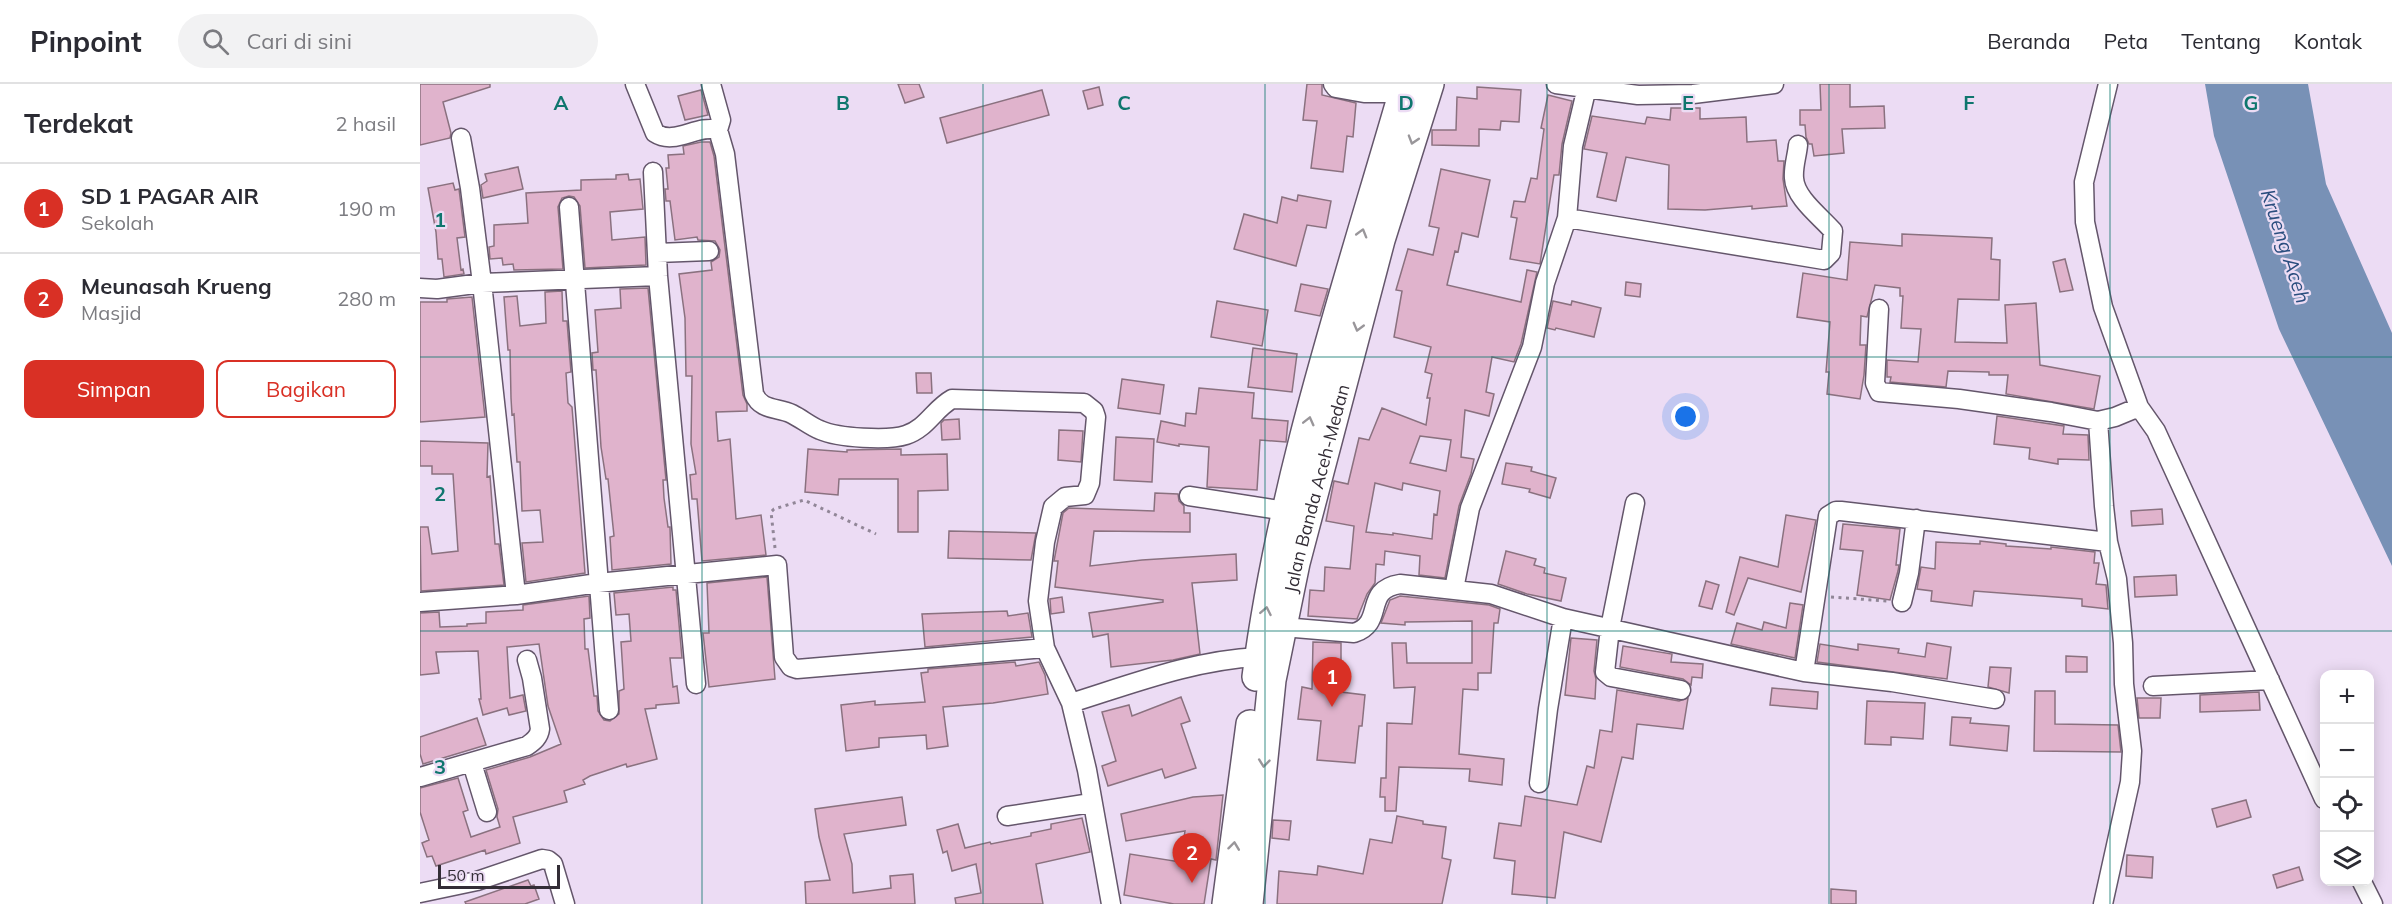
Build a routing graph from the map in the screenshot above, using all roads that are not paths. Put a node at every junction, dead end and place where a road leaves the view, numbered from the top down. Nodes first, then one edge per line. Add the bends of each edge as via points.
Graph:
1 (636, 84) edge
2 (711, 84) edge
3 (1333, 84) edge
4 (1430, 84) edge
5 (1556, 84) edge
6 (1774, 84) edge
7 (2108, 84) edge
8 (1587, 87) junction
9 (1404, 88) edge
10 (717, 130) junction
11 (461, 138) dead end
12 (1798, 145) dead end
13 (653, 172) dead end
14 (569, 207) dead end
15 (1568, 218) junction
16 (709, 251) dead end
17 (657, 253) junction
18 (658, 276) junction
19 (574, 279) junction
20 (482, 283) junction
21 (420, 288) edge
22 (1879, 309) dead end
23 (2139, 408) junction
24 (2098, 421) junction
25 (1189, 496) dead end
26 (1635, 503) dead end
27 (1286, 510) junction
28 (1916, 519) junction
29 (2108, 542) junction
30 (686, 575) junction
31 (598, 583) junction
32 (1454, 589) junction
33 (516, 595) junction
34 (420, 602) edge
35 (1902, 602) road end
36 (1563, 618) junction
37 (1283, 627) junction
38 (1610, 628) junction
39 (1045, 648) junction
40 (1258, 657) junction
41 (527, 660) dead end
42 (1804, 672) junction
43 (2270, 680) junction
44 (696, 684) dead end
45 (2153, 686) dead end
46 (1681, 690) dead end
47 (1995, 699) dead end
48 (1071, 703) junction
49 (609, 710) dead end
50 (472, 763) junction
51 (420, 777) edge
52 (1539, 783) dead end
53 (2320, 788) edge
54 (1091, 803) junction
55 (488, 812) dead end
56 (1007, 816) dead end
57 (2364, 886) edge
58 (420, 893) edge
59 (565, 904) edge
60 (1111, 904) edge
61 (1226, 904) edge
62 (1249, 904) edge
63 (2103, 904) edge
64 (2373, 904) edge

1 - 10 street via 655,133 660,136
2 - 10 street via 722,120
3 - 9 street via 1336,88 1364,93
4 -> 37 highway, Jalan Banda Aceh-Medan via 1381,240
5 - 8 street
6 - 8 street via 1693,94 1638,94
7 - 23 street via 2084,182 2085,222 2103,308
8 - 15 street via 1573,146
27 -> 9 highway, Jalan Banda Aceh-Medan
10 - 39 street via 725,154 754,394 762,405 792,414 821,431 855,437 907,435 923,427 941,405 952,399 1084,403 1094,411 1090,483 1085,495 1065,497 1053,507 1045,542 1038,601
11 - 20 street
12 - 15 street via 1796,188 1833,231 1832,253 1824,260
13 - 17 street
14 - 19 street
15 - 32 street via 1545,283 1532,347 1470,508
16 - 17 street
17 - 18 street
18 - 19 street
18 - 30 street
19 - 20 street
19 - 31 street
20 - 21 street
20 - 33 street
22 - 24 street via 1875,383 1879,392 1970,401
23 - 24 street
23 - 43 street via 2156,430
24 - 29 street
25 - 27 street
26 - 38 street
40 -> 27 highway, Jalan Banda Aceh-Medan
28 - 29 street
28 - 35 street
28 - 42 street via 1841,512 1828,516
29 - 63 street via 2117,579 2132,751 2130,782
30 - 31 street
30 - 39 street via 777,565 784,657 790,667 797,669
30 - 44 street
31 - 33 street
31 - 49 street
32 - 36 street via 1491,594
32 - 37 street via 1387,586 1379,593 1370,622 1364,630 1354,633
33 - 34 street
36 - 38 street
36 - 52 street
37 -> 62 highway, Jalan Banda Aceh-Medan via 1272,680
38 - 42 street
38 - 46 street via 1604,667 1607,675
39 - 48 street
40 - 48 street via 1195,666
61 -> 40 highway, Jalan Banda Aceh-Medan
41 - 50 street via 540,735 527,746
42 - 47 street
43 - 45 street
43 - 53 street
48 - 54 street
50 - 51 street
50 - 55 street
54 - 56 street
54 - 60 street
57 - 64 street
58 - 59 street via 477,881 542,859 553,864

